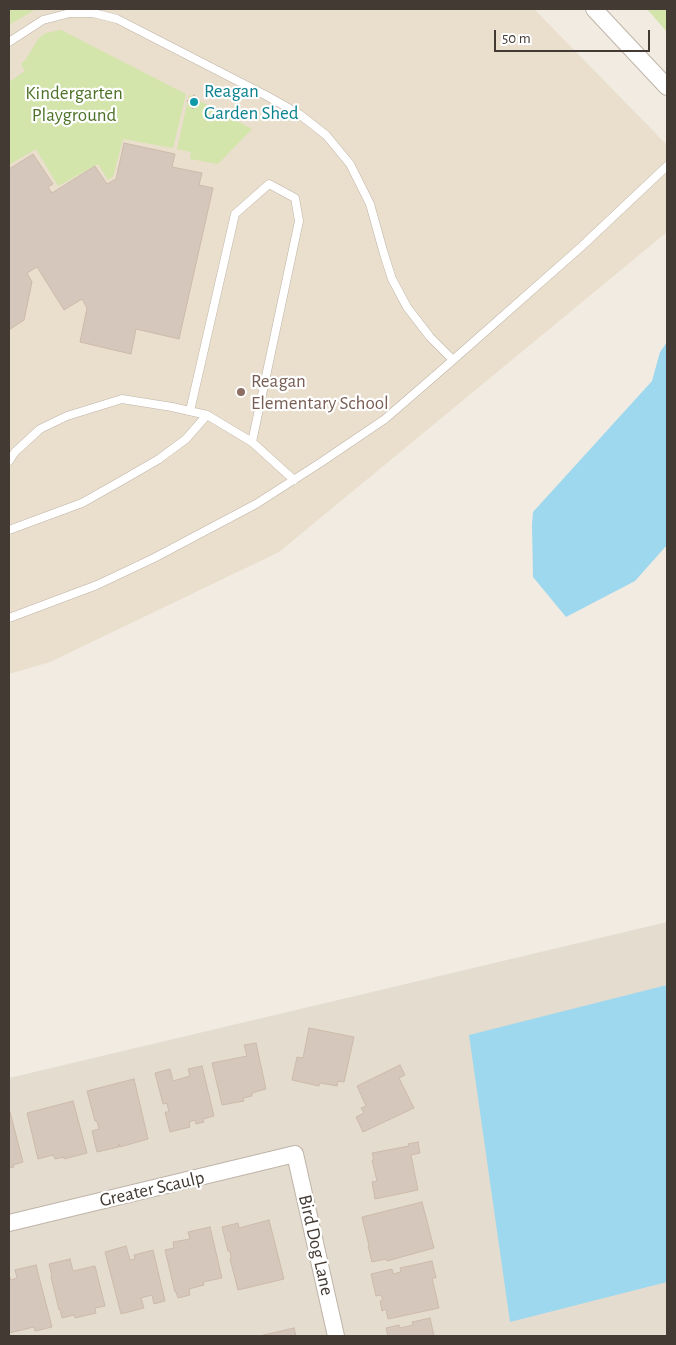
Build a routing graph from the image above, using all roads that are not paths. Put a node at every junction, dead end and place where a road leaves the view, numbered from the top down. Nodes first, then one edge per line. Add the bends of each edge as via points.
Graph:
1 (594, 9) edge
2 (9, 42) edge
3 (667, 87) edge
4 (667, 166) edge
5 (453, 360) junction
6 (190, 411) junction
7 (207, 415) junction
8 (252, 442) junction
9 (9, 461) edge
10 (294, 480) junction
11 (9, 530) edge
12 (9, 618) edge
13 (295, 1154) joint
14 (9, 1223) edge
15 (336, 1336) edge

1 - 3 street
2 - 5 lane via 43,20 70,13 94,13 117,18 299,114 326,135 350,164 370,204 392,279 407,308
4 - 5 lane
5 - 10 lane via 385,418
6 - 7 lane
6 - 8 lane via 235,214 269,184 295,198 299,221
6 - 9 lane via 122,399 67,416 40,430
7 - 8 lane
7 - 11 lane via 186,439 152,463 82,503
8 - 10 lane
10 - 12 lane via 154,558 97,585
13 - 14 street, Greater Scaulp
13 - 15 street, Bird Dog Lane

